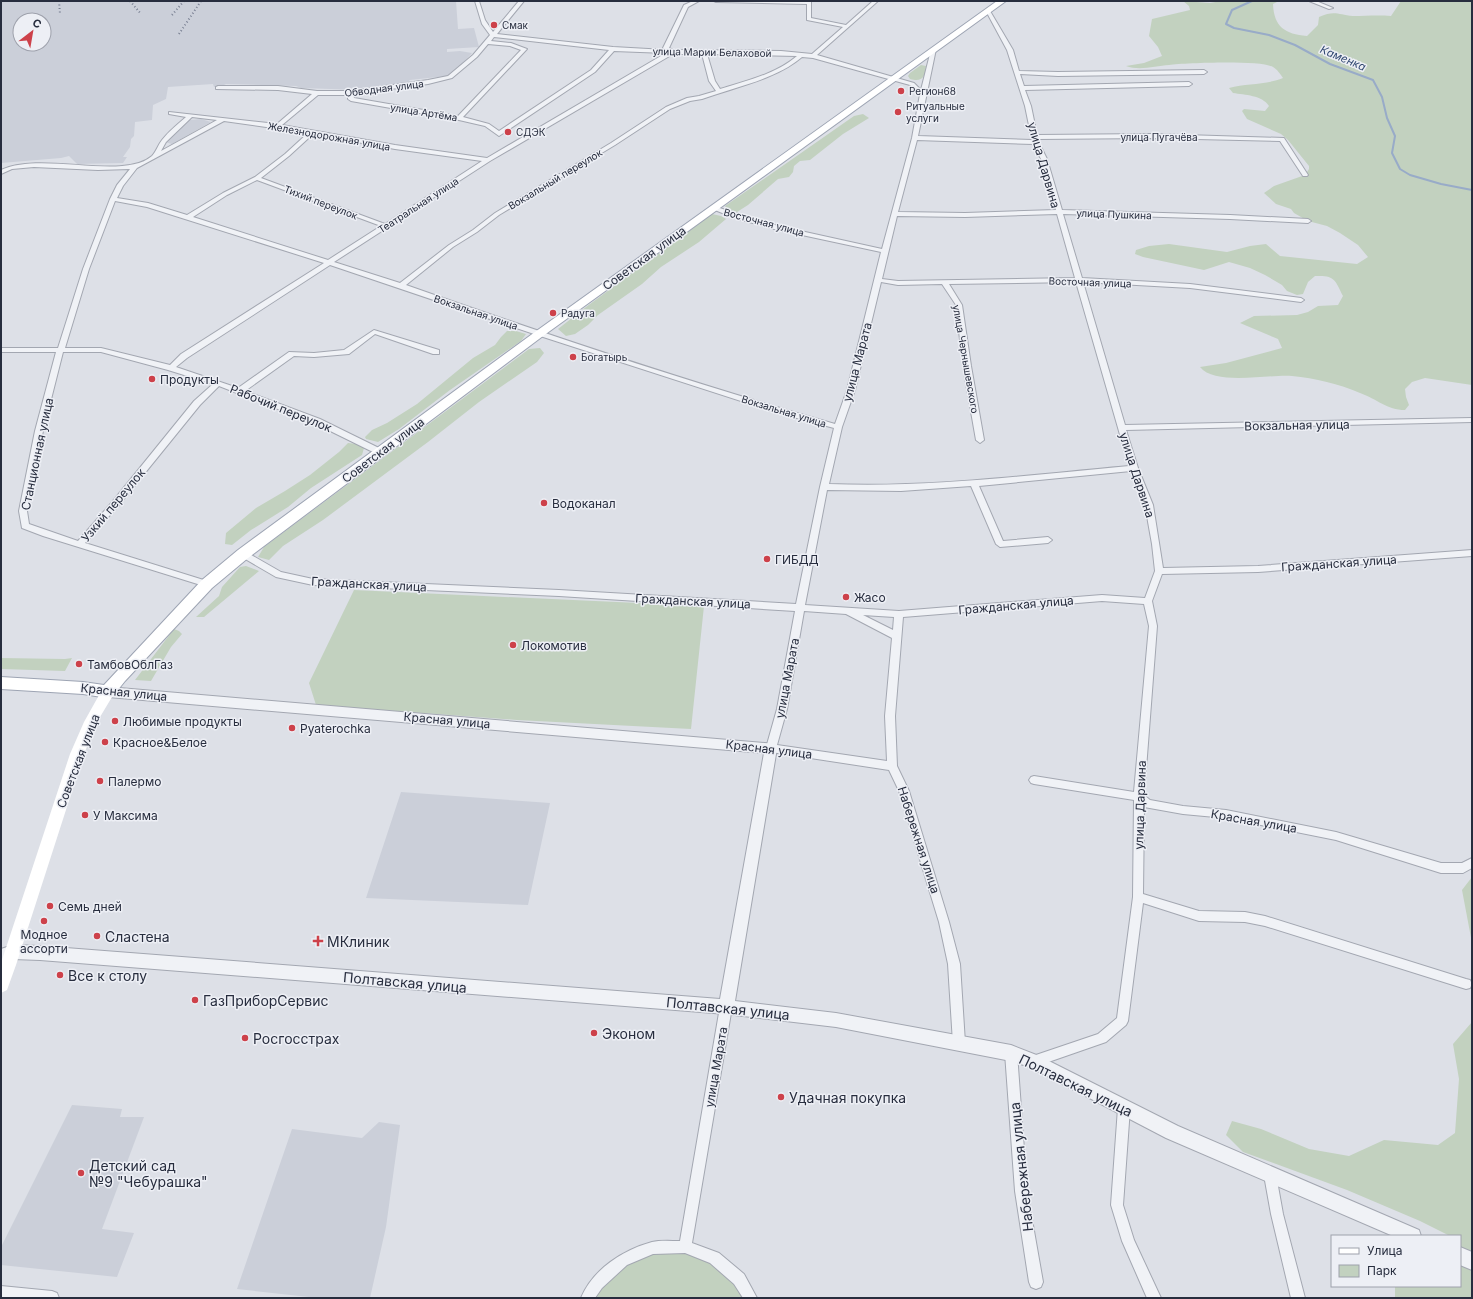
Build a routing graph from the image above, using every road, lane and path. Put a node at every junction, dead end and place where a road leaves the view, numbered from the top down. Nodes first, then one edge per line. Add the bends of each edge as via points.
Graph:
1 (477, 1) edge
2 (522, 1) edge
3 (697, 1) edge
4 (716, 1) edge
5 (876, 1) edge
6 (1002, 1) edge
7 (1311, 1) edge
8 (809, 2) edge
9 (1332, 8) dead end
10 (988, 11) junction
11 (846, 26) junction
12 (494, 35) junction
13 (487, 42) junction
14 (613, 49) junction
15 (934, 50) junction
16 (672, 52) junction
17 (704, 53) junction
18 (801, 55) junction
19 (813, 56) junction
20 (1017, 72) junction
21 (1204, 72) dead end
22 (893, 78) junction
23 (1189, 84) dead end
24 (218, 88) dead end
25 (1022, 88) junction
26 (718, 91) junction
27 (317, 93) junction
28 (350, 93) junction
29 (923, 94) junction
30 (171, 113) dead end
31 (190, 116) junction
32 (459, 118) junction
33 (222, 120) junction
34 (278, 126) junction
35 (312, 132) junction
36 (915, 138) junction
37 (1035, 139) junction
38 (154, 157) junction
39 (488, 160) junction
40 (135, 167) junction
41 (1, 172) edge
42 (1305, 175) dead end
43 (257, 178) junction
44 (112, 199) junction
45 (713, 208) junction
46 (1058, 212) junction
47 (895, 214) junction
48 (188, 217) junction
49 (1308, 221) dead end
50 (385, 226) junction
51 (885, 251) junction
52 (328, 263) junction
53 (878, 280) junction
54 (1079, 280) junction
55 (944, 282) junction
56 (401, 286) junction
57 (1301, 300) dead end
58 (540, 334) junction
59 (61, 349) junction
60 (1, 350) edge
61 (436, 352) dead end
62 (171, 368) junction
63 (218, 383) junction
64 (239, 391) junction
65 (1472, 420) edge
66 (838, 427) junction
67 (1122, 428) junction
68 (980, 440) dead end
69 (380, 452) junction
70 (1134, 468) junction
71 (974, 483) junction
72 (824, 486) junction
73 (1048, 540) dead end
74 (80, 544) junction
75 (1472, 553) edge
76 (243, 554) junction
77 (1159, 571) junction
78 (207, 584) junction
79 (1148, 601) junction
80 (800, 607) junction
81 (848, 611) junction
82 (899, 614) junction
83 (898, 636) junction
84 (1, 683) edge
85 (108, 692) junction
86 (771, 748) junction
87 (892, 766) junction
88 (1034, 780) dead end
89 (1138, 797) junction
90 (1472, 863) edge
91 (1138, 897) junction
92 (7, 954) edge
93 (1466, 984) dead end
94 (1, 985) edge
95 (726, 1007) junction
96 (959, 1043) junction
97 (1010, 1053) junction
98 (1034, 1060) junction
99 (1124, 1108) junction
100 (1270, 1175) junction
101 (1411, 1235) edge
102 (685, 1247) junction
103 (1461, 1256) edge
104 (1472, 1261) edge
105 (1036, 1282) dead end
106 (1, 1293) edge
107 (52, 1298) edge
108 (588, 1298) edge
109 (750, 1298) edge
110 (1154, 1298) edge
111 (1298, 1298) edge

1 - 12 street via 488,32
2 - 12 street, Обводная улица
3 - 16 street via 686,6 666,48
4 - 8 street
5 - 11 street
6 - 10 main road, Советская улица
7 - 9 street
8 - 11 street via 809,19
10 - 15 main road, Советская улица
10 - 20 street, улица Дарвина via 1010,50
11 - 19 street
12 - 13 street, Обводная улица
12 - 14 street, улица Марии Белаховой
13 - 28 street, Обводная улица via 450,77
13 - 32 street via 524,48
14 - 16 street, улица Марии Белаховой
14 - 32 street, улица Артёма via 593,70 499,134 487,125
15 - 22 main road, Советская улица
15 - 29 street
16 - 17 street, улица Марии Белаховой
16 - 39 street, Театральная улица
17 - 18 street, улица Марии Белаховой
17 - 26 street via 712,81
18 - 19 street, улица Марии Белаховой
18 - 26 street, Вокзальный переулок via 770,74
19 - 22 street, улица Марии Белаховой
20 - 21 street
20 - 25 street, улица Дарвина
22 - 29 street, улица Марии Белаховой via 912,84
22 - 45 main road, Советская улица
23 - 25 street
24 - 27 street via 278,88
25 - 37 street, улица Дарвина
26 - 56 street, Вокзальный переулок via 689,99 659,113 497,214
27 - 28 street, Обводная улица
27 - 34 street
28 - 32 street, улица Артёма via 351,99 368,103
29 - 36 street, улица Марата
30 - 31 street, Железнодорожная улица
31 - 33 street, Железнодорожная улица
31 - 38 street, Станционная улица via 164,141
33 - 34 street, Железнодорожная улица
33 - 38 street, Станционная улица
34 - 35 street, Железнодорожная улица
35 - 39 street, Железнодорожная улица
35 - 43 street
36 - 37 street, улица Пугачёва
36 - 47 street, улица Марата
37 - 42 street, улица Пугачёва via 1153,136 1282,139
37 - 46 street, улица Дарвина via 1044,159
38 - 40 street, Станционная улица
39 - 50 street, Театральная улица
40 - 41 street via 24,165
40 - 44 street, Станционная улица
43 - 48 street
43 - 50 street, Тихий переулок
44 - 48 street, Вокзальная улица via 148,205
44 - 59 street, Станционная улица via 86,269
45 - 51 street, Восточная улица via 768,225
45 - 58 main road, Советская улица
46 - 47 street, улица Пушкина
46 - 49 street, улица Пушкина
46 - 54 street, улица Дарвина
47 - 51 street, улица Марата
48 - 52 street, Вокзальная улица
50 - 52 street, Театральная улица
51 - 53 street, улица Марата
52 - 56 street, Вокзальная улица
52 - 62 street, Театральная улица via 184,356
53 - 55 street, Восточная улица via 898,283
53 - 66 street, улица Марата via 851,390
54 - 55 street, Восточная улица
54 - 57 street, Восточная улица via 1190,286
54 - 67 street, улица Дарвина
55 - 68 street, улица Чернышевского via 959,305
56 - 58 street, Вокзальная улица
58 - 66 street, Вокзальная улица
58 - 69 main road, Советская улица
59 - 60 street
59 - 62 street, Рабочий переулок via 101,350
59 - 74 street, Станционная улица via 39,431 23,511 25,526
61 - 64 street via 374,332 346,352 292,354
62 - 63 street, Рабочий переулок
63 - 64 street, Рабочий переулок
63 - 74 street, Узкий переулок via 197,403
64 - 69 street, Рабочий переулок via 318,421
65 - 67 street, Вокзальная улица
66 - 72 street, улица Марата
67 - 70 street, улица Дарвина
69 - 76 main road, Советская улица
70 - 71 street
70 - 77 street, улица Дарвина via 1149,505
71 - 72 street via 891,488
71 - 73 street via 1000,544
72 - 80 street, улица Марата
74 - 78 street, Узкий переулок
75 - 77 street, Гражданская улица via 1258,569
76 - 78 main road, Советская улица
76 - 80 street, Гражданская улица via 279,575 313,582
77 - 79 street, улица Дарвина
78 - 85 main road, Советская улица
79 - 82 street, Гражданская улица via 1102,598
79 - 89 street, улица Дарвина via 1153,626
80 - 81 street, Гражданская улица
80 - 86 street, улица Марата via 782,709
81 - 82 street, Гражданская улица
81 - 83 street
82 - 83 street, Набережная улица
83 - 87 street, Набережная улица via 890,716
84 - 85 main road, Красная улица
85 - 86 street, Красная улица
85 - 92 main road, Советская улица via 93,717 69,779
86 - 87 street, Красная улица
86 - 95 street, улица Марата
87 - 96 street, Набережная улица via 904,791 944,922 954,964
88 - 89 street, Красная улица
89 - 90 street, Красная улица via 1148,804 1226,814 1336,836 1441,868 1463,868
89 - 91 street, улица Дарвина
91 - 93 street via 1199,916 1245,917 1264,921
91 - 98 street, улица Дарвина via 1122,1021 1102,1038
92 - 94 main road, Советская улица
92 - 95 street, Полтавская улица
95 - 96 street, Полтавская улица via 836,1020
95 - 102 street, улица Марата
96 - 97 street, Полтавская улица
97 - 98 street, Полтавская улица
97 - 105 street, Набережная улица via 1021,1191
98 - 99 street, Полтавская улица
99 - 100 street, Полтавская улица
99 - 110 street via 1117,1205 1128,1241
100 - 101 street, Полтавская улица
100 - 111 street
102 - 108 street via 654,1248 623,1260 597,1283
102 - 109 street via 714,1258 739,1279
103 - 104 street
106 - 107 street

